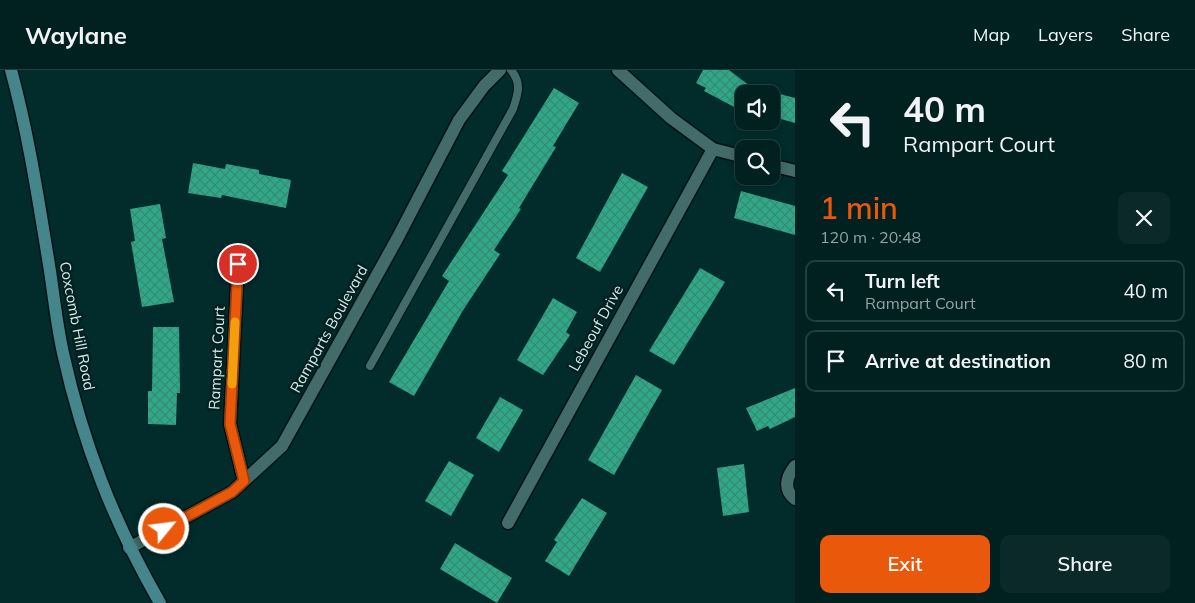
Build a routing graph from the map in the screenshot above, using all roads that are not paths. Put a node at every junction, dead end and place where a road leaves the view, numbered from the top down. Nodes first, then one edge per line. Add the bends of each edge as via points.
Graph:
1 (11, 70) edge
2 (500, 70) edge
3 (511, 70) edge
4 (618, 70) edge
5 (713, 148) junction
6 (735, 154) edge
7 (780, 167) edge
8 (795, 171) edge
9 (238, 264) dead end
10 (370, 366) dead end
11 (795, 466) edge
12 (244, 481) junction
13 (795, 499) edge
14 (508, 523) dead end
15 (129, 548) junction
16 (160, 603) edge

1 - 15 main road, Coxcomb Hill Road via 38,195 63,352 86,442
2 - 12 street, Ramparts Boulevard via 459,120 282,446
3 - 10 lane via 519,90 513,109
4 - 5 street via 671,118
5 - 6 street
5 - 14 street, Lebeouf Drive
7 - 8 street
9 - 12 street, Rampart Court via 230,424
11 - 13 street via 787,479 789,494
12 - 15 street, Ramparts Boulevard via 232,492
15 - 16 main road, Coxcomb Hill Road

